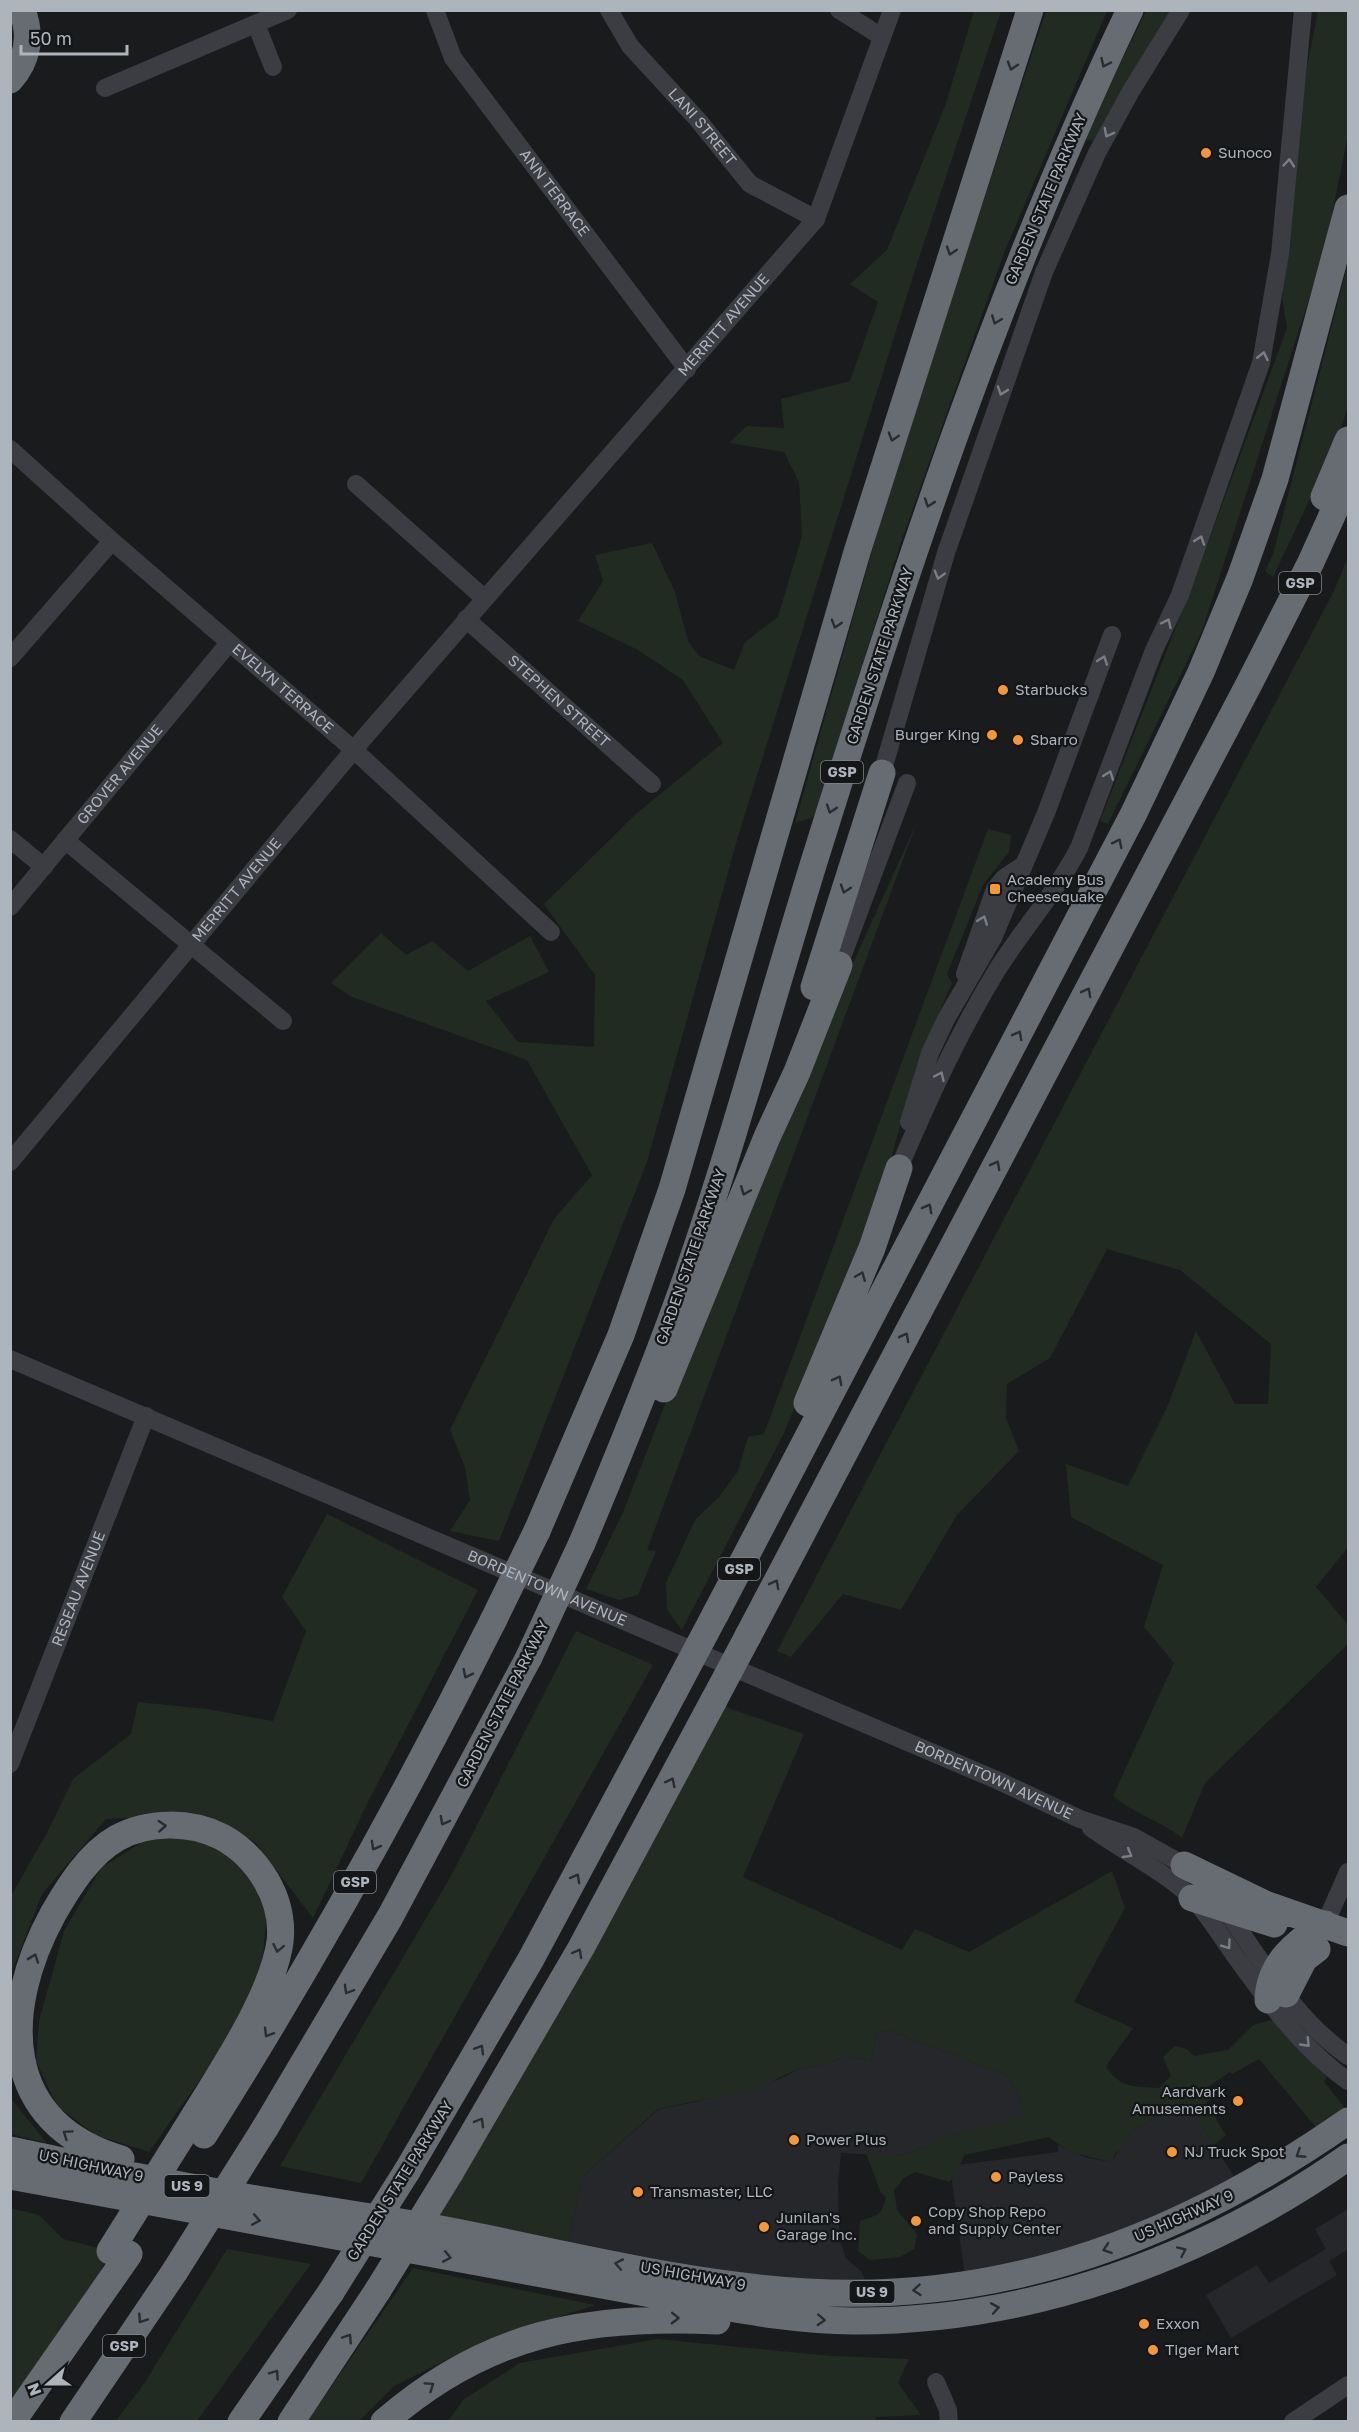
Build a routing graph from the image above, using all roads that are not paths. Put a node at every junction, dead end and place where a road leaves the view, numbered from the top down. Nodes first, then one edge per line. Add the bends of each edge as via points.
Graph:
1 (22, 10) edge
2 (288, 10) edge
3 (435, 10) edge
4 (609, 10) edge
5 (839, 10) edge
6 (892, 10) edge
7 (1030, 10) edge
8 (1130, 10) edge
9 (1180, 10) edge
10 (1303, 10) edge
11 (256, 24) junction
12 (882, 37) junction
13 (273, 67) dead end
14 (10, 80) edge
15 (105, 87) dead end
16 (1348, 208) edge
17 (816, 219) junction
18 (687, 369) junction
19 (1348, 440) edge
20 (10, 449) edge
21 (1348, 480) edge
22 (356, 484) dead end
23 (112, 541) junction
24 (484, 598) junction
25 (466, 619) junction
26 (1112, 635) dead end
27 (229, 643) junction
28 (10, 658) edge
29 (1249, 684) junction
30 (354, 750) junction
31 (882, 773) joint
32 (907, 783) dead end
33 (652, 784) dead end
34 (10, 839) edge
35 (65, 840) junction
36 (44, 867) junction
37 (10, 907) edge
38 (550, 933) dead end
39 (189, 945) junction
40 (839, 965) joint
41 (283, 1021) dead end
42 (767, 1137) junction
43 (10, 1162) edge
44 (899, 1168) junction
45 (10, 1359) edge
46 (146, 1416) junction
47 (762, 1525) junction
48 (582, 1543) junction
49 (10, 1764) edge
50 (1080, 1819) junction
51 (1184, 1865) junction
52 (1348, 1872) edge
53 (1192, 1898) junction
54 (1224, 1908) junction
55 (1333, 1936) edge
56 (1275, 1990) junction
57 (1348, 2056) edge
58 (1348, 2081) edge
59 (1348, 2121) edge
60 (194, 2134) junction
61 (10, 2150) edge
62 (1348, 2157) edge
63 (10, 2176) edge
64 (364, 2216) junction
65 (788, 2318) junction
66 (936, 2382) dead end
67 (1348, 2385) edge
68 (12, 2421) edge
69 (73, 2421) edge
70 (242, 2421) edge
71 (291, 2421) edge
72 (384, 2421) edge
73 (949, 2421) edge
74 (1293, 2421) edge

1 - 14 highway via 28,42 19,70
2 - 11 street
3 - 18 street, ANN TERRACE via 453,58
4 - 17 street, LANI STREET via 630,46 750,184
5 - 12 street
6 - 12 street, MERRITT AVENUE
7 -> 60 highway, GSP, bridge via 863,534 669,1199 606,1374 537,1531 427,1750 338,1913
8 -> 48 highway, GARDEN STATE PARKWAY / GSP via 1029,237 944,460 818,847 702,1230 652,1372
9 -> 31 street via 1097,153 1044,272 946,553
44 -> 10 street via 964,1027 1079,848 1154,650 1180,595 1252,390 1268,334 1280,254
11 - 13 street
11 - 15 street
12 - 17 street, MERRITT AVENUE
47 -> 16 highway, GARDEN STATE PARKWAY / GSP via 1134,813 1197,681 1240,578 1275,479
17 - 18 street, MERRITT AVENUE
18 - 24 street, MERRITT AVENUE
19 - 29 highway via 1273,604
20 - 23 street, EVELYN TERRACE
21 - 29 highway, GSP
22 - 24 street
23 - 27 street, EVELYN TERRACE
23 - 28 street
24 - 25 street, MERRITT AVENUE
25 - 30 street, MERRITT AVENUE
25 - 33 street, STEPHEN STREET
44 -> 26 street via 924,1071 959,996 995,889 1022,866 1046,813
27 - 30 street, EVELYN TERRACE
27 - 35 street, GROVER AVENUE
71 -> 29 highway, GSP, bridge via 450,2173 586,1939
30 - 38 street, EVELYN TERRACE
30 - 39 street, MERRITT AVENUE
31 -> 42 highway
32 - 40 street
34 - 36 street
35 - 36 street, GROVER AVENUE
35 - 39 street
36 - 37 street, GROVER AVENUE
39 - 41 street
39 - 43 street, MERRITT AVENUE
40 - 42 highway
42 -> 48 highway via 639,1448
47 -> 44 highway via 792,1434 872,1248
45 - 46 street, BORDENTOWN AVENUE
46 - 49 street, RESEAU AVENUE
46 - 50 street, BORDENTOWN AVENUE
70 -> 47 highway, GARDEN STATE PARKWAY / GSP, bridge via 331,2292 516,1987
48 -> 69 highway, GARDEN STATE PARKWAY / GSP, bridge via 529,1657 435,1838 266,2128
50 - 51 street, BORDENTOWN AVENUE via 1134,1837
50 -> 53 street, BORDENTOWN AVENUE
51 - 54 street, BORDENTOWN AVENUE
51 - 55 highway
52 - 55 street
53 - 54 highway
53 -> 56 street, BORDENTOWN AVENUE
54 - 55 highway
54 - 56 street, BORDENTOWN AVENUE
55 - 56 highway
56 - 57 street, BORDENTOWN AVENUE
56 -> 58 street, BORDENTOWN AVENUE via 1330,2068
59 -> 64 highway, US HIGHWAY 9 / US 9 via 1242,2190 1141,2237 1046,2267 931,2288 838,2293 756,2287
64 -> 60 highway via 260,2183 105,2155 67,2135 32,2095 20,2064 18,2030 26,1982 42,1935 68,1889 96,1854 118,1838 157,1826 204,1830 240,1849 269,1886 280,1925 278,1952 270,1978
60 - 68 highway, bridge via 70,2336
61 - 64 highway, US HIGHWAY 9 / US 9 via 254,2199
65 -> 62 highway, US HIGHWAY 9 / US 9 via 854,2322 914,2319 1016,2304 1089,2285 1173,2255 1228,2229 1271,2207
63 -> 65 highway, US HIGHWAY 9 / US 9
72 -> 65 highway via 458,2369 506,2346 556,2331 636,2319
66 - 73 street
67 - 74 street

